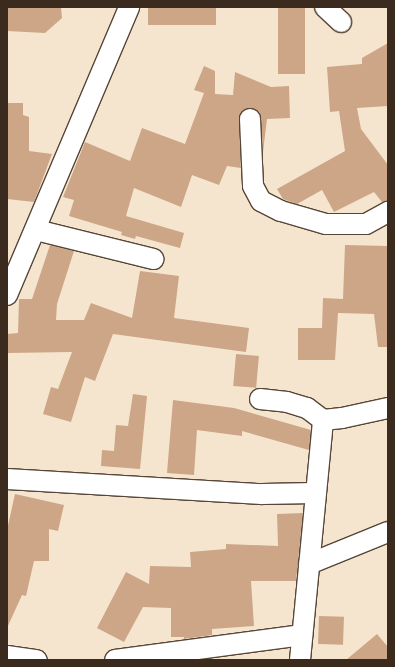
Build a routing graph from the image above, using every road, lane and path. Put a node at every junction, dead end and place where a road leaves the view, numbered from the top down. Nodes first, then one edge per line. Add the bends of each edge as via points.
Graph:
1 (129, 7) edge
2 (325, 7) edge
3 (341, 22) dead end
4 (250, 119) dead end
5 (388, 212) edge
6 (36, 230) junction
7 (153, 259) dead end
8 (7, 295) edge
9 (260, 399) dead end
10 (388, 408) edge
11 (323, 420) junction
12 (7, 479) edge
13 (315, 493) junction
14 (388, 532) edge
15 (309, 564) junction
16 (302, 635) junction
17 (7, 656) edge
18 (37, 660) edge
19 (115, 660) edge
20 (300, 660) edge

1 - 6 street
2 - 3 street
4 - 5 street via 253,186 261,202 281,211 326,224 366,224
6 - 7 street
6 - 8 street
9 - 11 street via 287,402 307,408
10 - 11 street
11 - 13 street
12 - 13 street via 262,494
13 - 15 street
14 - 15 street
15 - 16 street
16 - 19 street
16 - 20 street
17 - 18 street

